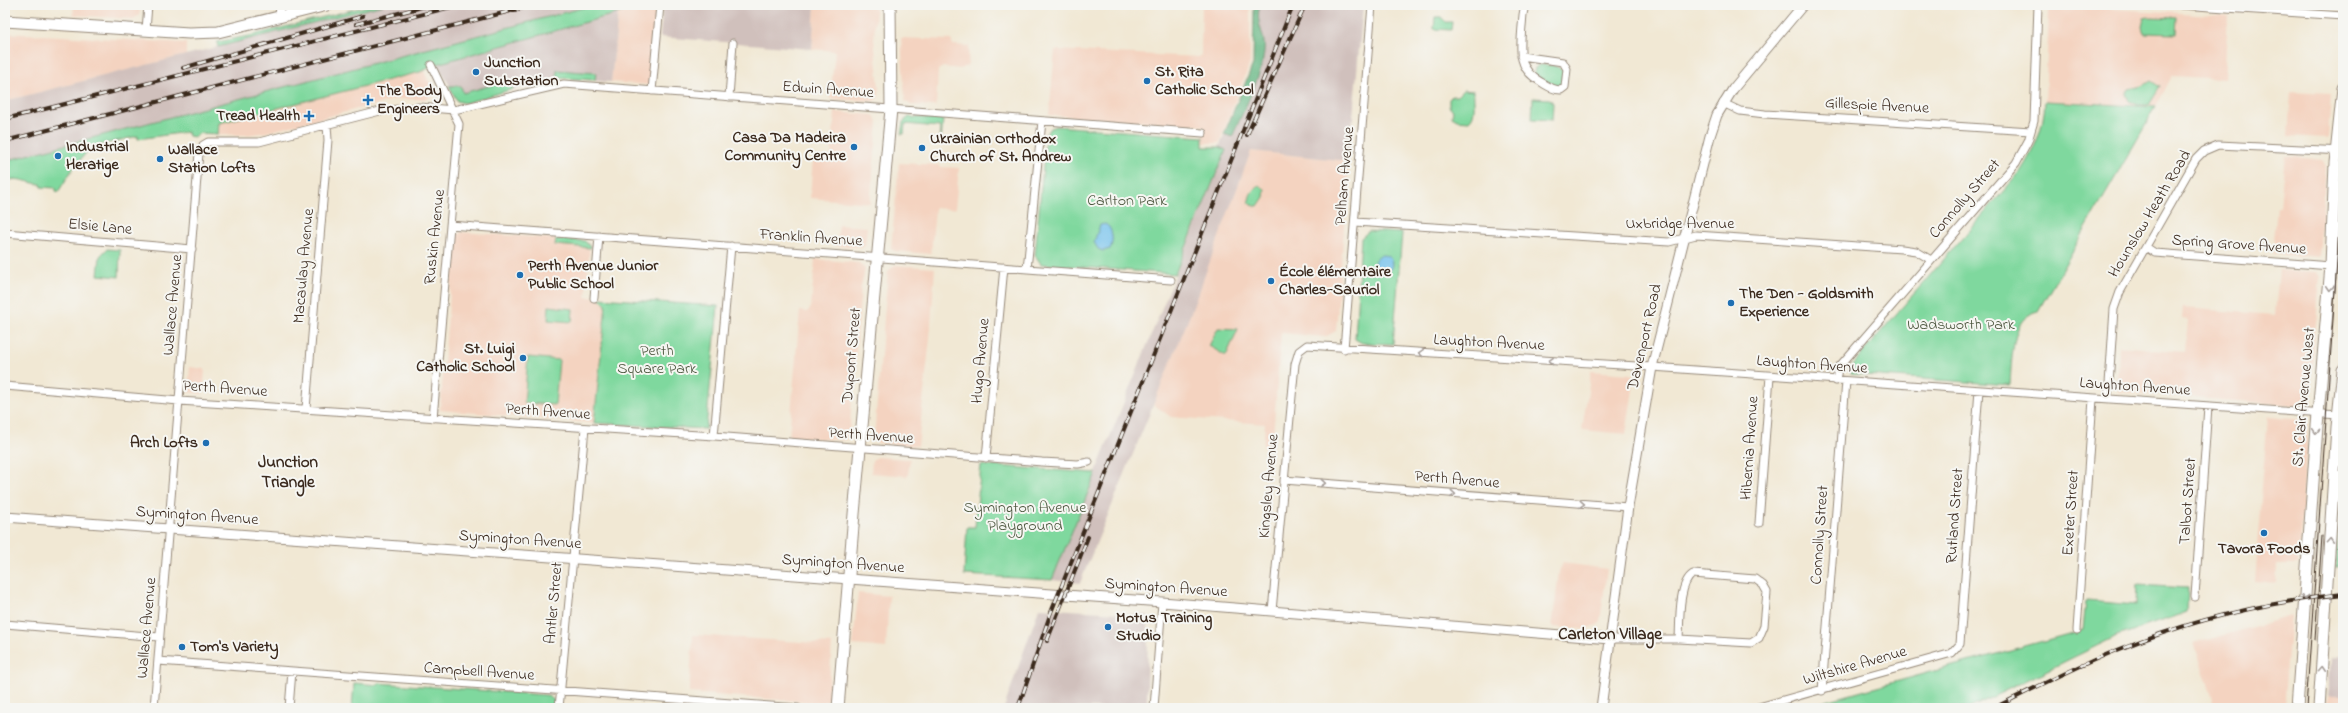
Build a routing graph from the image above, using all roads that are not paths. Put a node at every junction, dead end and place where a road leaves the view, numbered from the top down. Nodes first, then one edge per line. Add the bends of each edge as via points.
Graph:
1 (148, 5) edge
2 (280, 5) edge
3 (327, 5) edge
4 (890, 5) edge
5 (1372, 5) edge
6 (2038, 5) edge
7 (2181, 5) edge
8 (660, 6) edge
9 (1524, 6) edge
10 (1802, 6) edge
11 (2343, 16) edge
12 (279, 17) junction
13 (5, 21) edge
14 (146, 30) junction
15 (733, 44) dead end
16 (1521, 56) junction
17 (431, 65) dead end
18 (2343, 88) edge
19 (652, 91) junction
20 (729, 96) junction
21 (1723, 103) junction
22 (891, 109) junction
23 (454, 110) junction
24 (1042, 121) junction
25 (327, 125) junction
26 (2031, 131) junction
27 (1203, 133) dead end
28 (203, 145) joint
29 (2340, 151) edge
30 (1355, 222) junction
31 (450, 225) junction
32 (5, 233) edge
33 (599, 236) junction
34 (1684, 237) junction
35 (731, 246) junction
36 (2146, 247) junction
37 (192, 249) junction
38 (876, 256) junction
39 (1931, 260) junction
40 (2331, 266) junction
41 (1004, 267) junction
42 (1027, 269) junction
43 (1171, 280) dead end
44 (594, 298) dead end
45 (1344, 349) junction
46 (1295, 364) joint
47 (1652, 367) junction
48 (2343, 370) edge
49 (1770, 376) junction
50 (1836, 380) junction
51 (1846, 381) junction
52 (5, 386) edge
53 (1978, 390) junction
54 (2093, 399) junction
55 (2108, 399) junction
56 (179, 400) junction
57 (2208, 406) junction
58 (306, 409) junction
59 (2319, 414) junction
60 (2339, 416) junction
61 (433, 418) junction
62 (585, 428) junction
63 (714, 436) junction
64 (860, 449) junction
65 (986, 458) junction
66 (1089, 462) dead end
67 (2338, 474) edge
68 (1284, 480) junction
69 (1628, 507) junction
70 (5, 517) edge
71 (1759, 523) dead end
72 (169, 528) junction
73 (572, 559) junction
74 (849, 580) junction
75 (2195, 597) dead end
76 (1162, 602) junction
77 (1272, 611) junction
78 (5, 624) edge
79 (2077, 630) dead end
80 (160, 637) junction
81 (1610, 639) junction
82 (1679, 639) junction
83 (1960, 644) joint
84 (158, 661) junction
85 (292, 671) junction
86 (1822, 691) junction
87 (560, 692) junction
88 (701, 704) edge
89 (154, 708) edge
90 (289, 708) edge
91 (559, 708) edge
92 (798, 708) edge
93 (838, 708) edge
94 (1154, 708) edge
95 (1601, 708) edge
96 (1755, 708) edge
97 (2297, 708) edge
98 (2319, 708) edge

1 - 14 street
2 - 12 street
3 - 12 main road
4 - 22 main road, Dupont Street
5 - 30 street, Pelham Avenue
6 - 26 street, Connolly Street via 2034,121
7 - 11 street
8 - 19 street
9 - 16 street
10 - 21 street, Davenport Road
12 - 14 main road via 218,32
13 - 14 main road
15 - 20 street
16 - 16 street via 1526,71 1533,78 1554,89 1561,90 1565,87 1567,69 1563,62
17 - 23 street, Ruskin Avenue
18 - 29 main road, St. Clair Avenue West
19 - 20 street, Edwin Avenue
19 - 23 street, Edwin Avenue via 564,84
20 - 22 street, Edwin Avenue
21 - 26 street, Gillespie Avenue via 1740,110 1765,114
21 - 34 street, Davenport Road via 1710,136
22 - 24 street, Edwin Avenue
22 - 38 main road, Dupont Street
23 - 25 street, Edwin Avenue via 419,107 380,110
23 - 31 street, Ruskin Avenue via 459,124
24 - 27 street, Edwin Avenue
24 - 42 street
25 - 28 street, Edwin Avenue via 259,142 213,141
25 - 58 street, Macaulay Avenue via 328,140
26 - 39 street, Connolly Street via 2016,163
28 - 37 street, Wallace Avenue via 200,153
29 - 36 street, Hounslow Heath Road via 2224,145 2211,147 2196,159
29 - 40 main road, St. Clair Avenue West via 2332,207
30 - 34 street, Uxbridge Avenue via 1669,242
30 - 45 street, Pelham Avenue
31 - 33 street, Franklin Avenue
31 - 61 street, Ruskin Avenue
32 - 37 street, Elsie Lane
33 - 35 street, Franklin Avenue
33 - 44 street
34 - 39 street, Uxbridge Avenue via 1696,235 1902,249 1916,251
34 - 47 street, Davenport Road
35 - 38 street, Franklin Avenue
35 - 63 street
36 - 40 street, Spring Grove Avenue via 2155,253
36 - 55 street, Hounslow Heath Road via 2116,302
37 - 56 street, Wallace Avenue
38 - 41 street, Franklin Avenue
38 - 64 main road, Dupont Street
39 - 50 street, Connolly Street via 1838,368
40 -> 59 main road, St. Clair Avenue West
41 - 42 street, Franklin Avenue
41 - 65 street, Hugo Avenue
42 - 43 street, Franklin Avenue
45 - 46 street, Laughton Avenue via 1307,346 1299,351
47 -> 45 street, Laughton Avenue
46 - 68 street, Kingsley Avenue
47 - 49 street, Laughton Avenue
47 - 69 street, Davenport Road
48 - 60 main road
49 - 50 street, Laughton Avenue
49 - 71 street, Hibernia Avenue
50 - 51 street, Laughton Avenue
51 - 53 street, Laughton Avenue
51 - 86 street, Connolly Street
52 - 56 street, Perth Avenue
53 - 54 street, Laughton Avenue
53 - 83 street, Rutland Street
54 - 55 street, Laughton Avenue
54 - 79 street, Exeter Street
55 - 57 street, Laughton Avenue
56 - 58 street, Perth Avenue
56 - 72 street, Wallace Avenue
57 - 59 street, Laughton Avenue
57 - 75 street, Talbot Street
58 - 61 street, Perth Avenue
59 - 60 street, Laughton Avenue
59 -> 97 main road, St. Clair Avenue West
60 - 67 main road
61 - 62 street, Perth Avenue
62 - 63 street, Perth Avenue
62 - 73 street, Antler Street
63 - 64 street, Perth Avenue
64 - 65 street, Perth Avenue
64 - 74 main road, Dupont Street
65 - 66 street, Perth Avenue via 1078,464
98 -> 67 main road
68 -> 69 street, Perth Avenue
68 - 77 street, Kingsley Avenue
69 - 81 street, Davenport Road
70 - 72 street, Symington Avenue
72 - 73 street, Symington Avenue
72 - 80 street, Wallace Avenue
73 - 74 street, Symington Avenue
73 - 87 street, Antler Street
74 - 76 street, Symington Avenue
74 - 93 main road, Dupont Street
76 - 77 street, Symington Avenue
76 - 94 street
77 - 81 street, Symington Avenue
78 - 80 street
80 - 84 street, Wallace Avenue
81 - 82 street, Symington Avenue
81 - 95 street, Davenport Road
82 - 82 street, Symington Avenue via 1751,643 1759,638 1764,626 1767,592 1763,585 1756,579 1693,574 1687,578 1683,589
83 - 86 street, Wiltshire Avenue via 1952,653
84 - 85 street, Campbell Avenue
84 - 89 street, Wallace Avenue
85 - 87 street, Campbell Avenue
85 - 90 street
86 - 96 street, Wiltshire Avenue
87 - 88 street, Campbell Avenue
87 - 91 street, Antler Street
88 - 92 street, Campbell Avenue

